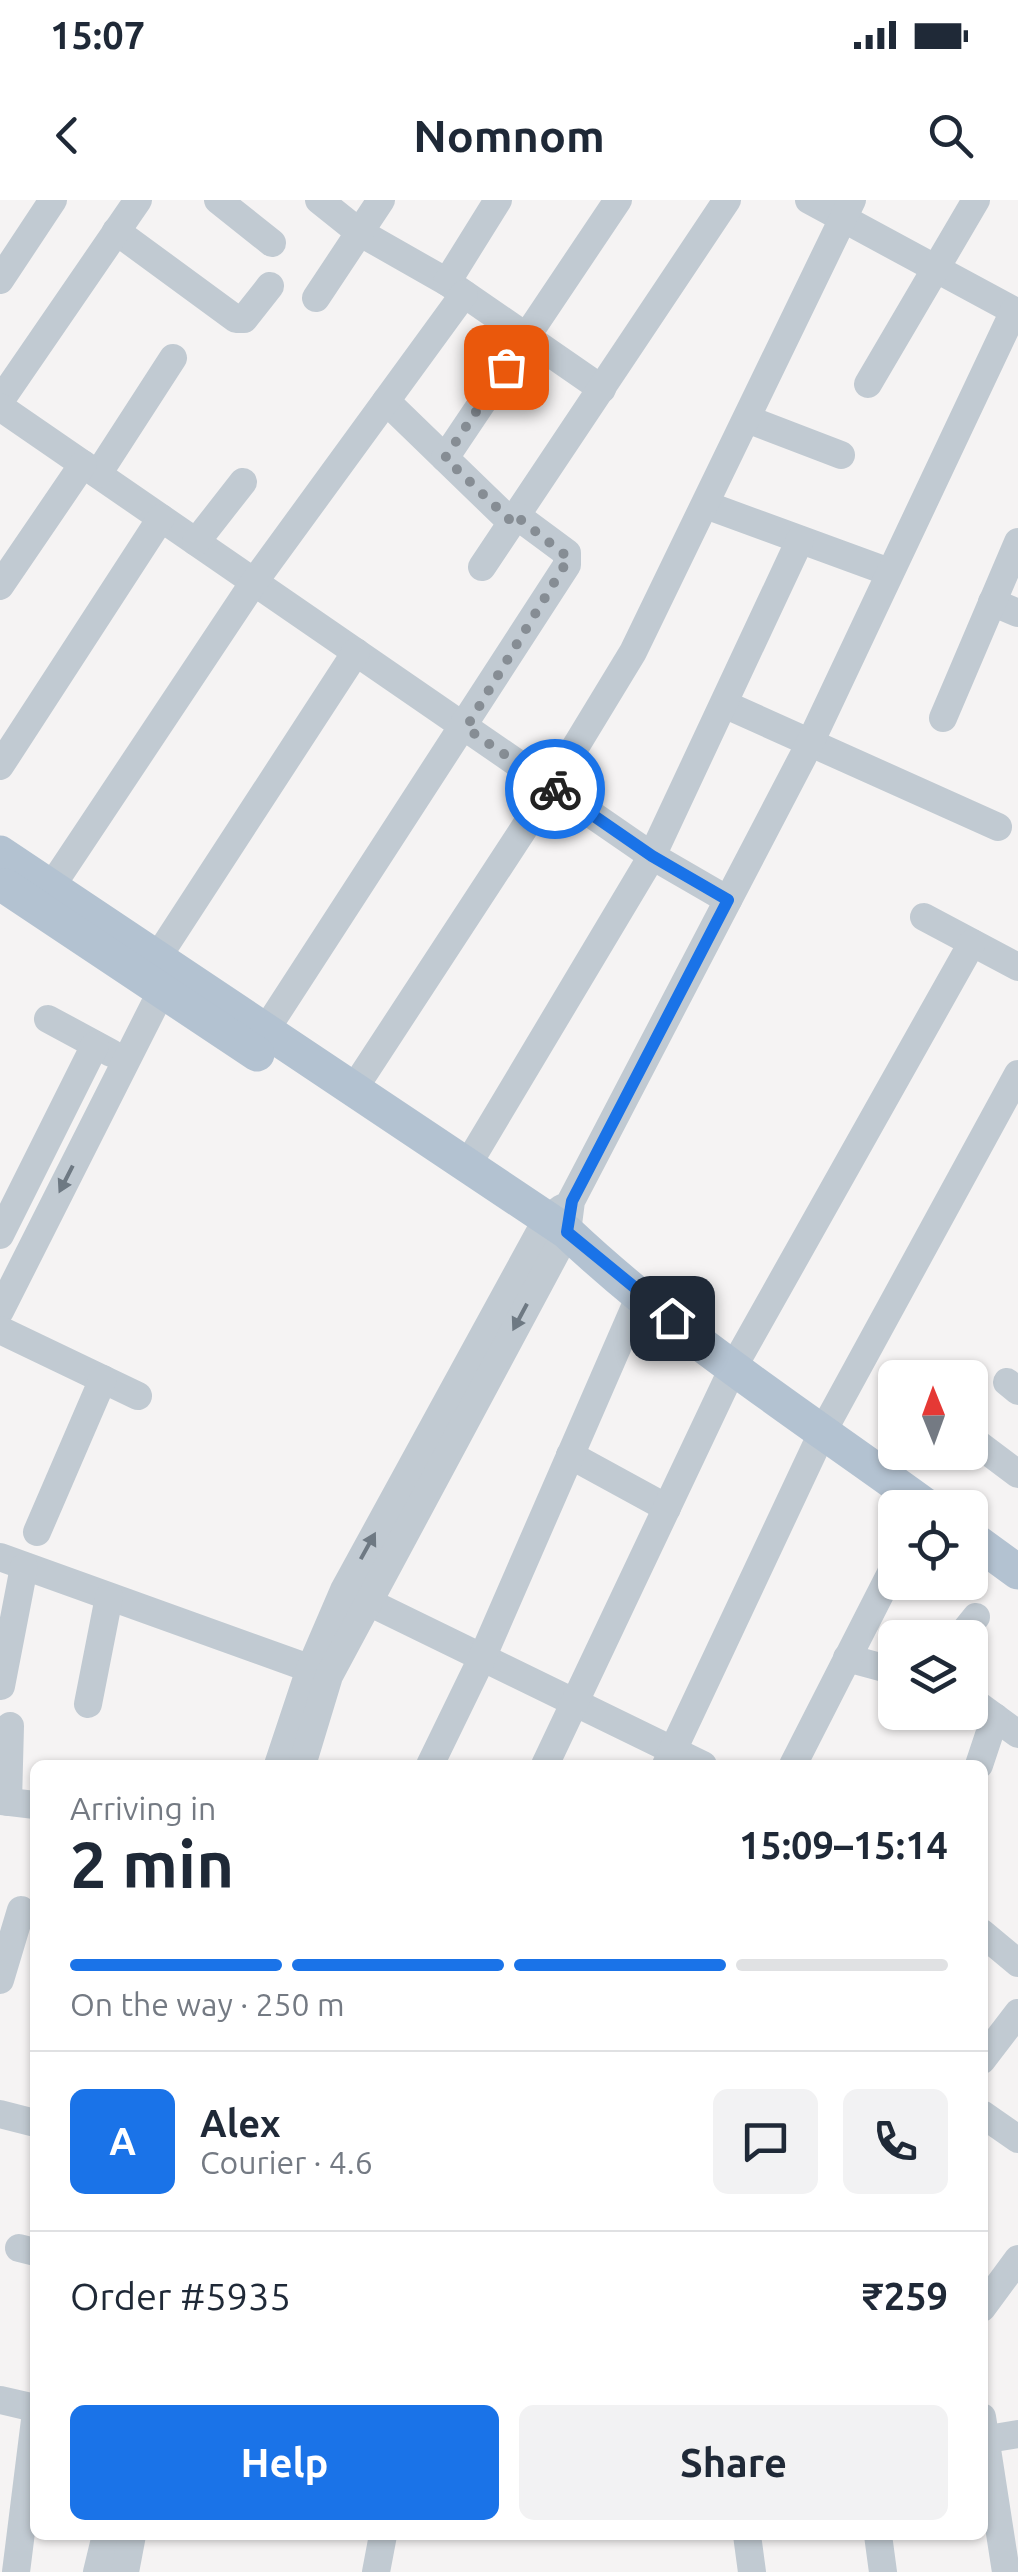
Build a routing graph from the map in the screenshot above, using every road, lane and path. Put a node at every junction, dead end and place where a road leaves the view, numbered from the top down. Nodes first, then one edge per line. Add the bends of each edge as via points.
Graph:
1 (53, 200) edge
2 (138, 200) edge
3 (319, 200) edge
4 (381, 200) edge
5 (498, 200) edge
6 (618, 200) edge
7 (727, 200) edge
8 (809, 200) edge
9 (976, 200) edge
10 (232, 204) edge
11 (847, 209) edge
12 (116, 231) junction
13 (359, 232) junction
14 (272, 243) dead end
15 (935, 268) junction
16 (0, 280) edge
17 (270, 286) dead end
18 (456, 288) junction
19 (316, 298) dead end
20 (1016, 312) edge
21 (526, 337) junction
22 (172, 358) dead end
23 (868, 384) dead end
24 (602, 389) junction
25 (386, 401) junction
26 (0, 404) edge
27 (747, 419) junction
28 (841, 455) dead end
29 (445, 458) junction
30 (90, 469) junction
31 (243, 482) dead end
32 (706, 505) junction
33 (161, 518) junction
34 (514, 519) junction
35 (800, 540) junction
36 (196, 542) junction
37 (1018, 542) edge
38 (482, 567) dead end
39 (888, 572) junction
40 (254, 582) junction
41 (0, 586) edge
42 (1005, 607) edge
43 (356, 652) junction
44 (724, 704) junction
45 (943, 718) dead end
46 (466, 728) junction
47 (809, 745) junction
48 (0, 766) edge
49 (551, 787) junction
50 (998, 827) dead end
51 (0, 853) edge
52 (652, 856) junction
53 (0, 882) edge
54 (50, 887) junction
55 (728, 900) junction
56 (924, 917) dead end
57 (972, 942) junction
58 (1018, 967) edge
59 (159, 975) junction
60 (48, 1020) dead end
61 (265, 1030) junction
62 (95, 1045) junction
63 (126, 1061) junction
64 (1018, 1074) edge
65 (354, 1090) junction
66 (56, 1122) junction
67 (87, 1138) junction
68 (468, 1164) junction
69 (556, 1227) junction
70 (0, 1235) edge
71 (8, 1274) edge
72 (641, 1293) junction
73 (0, 1310) edge
74 (0, 1330) edge
75 (734, 1366) junction
76 (102, 1379) junction
77 (138, 1396) dead end
78 (823, 1431) junction
79 (988, 1452) edge
80 (570, 1455) junction
81 (1018, 1474) edge
82 (903, 1490) edge
83 (667, 1508) junction
84 (38, 1532) dead end
85 (988, 1551) edge
86 (12, 1562) edge
87 (1018, 1572) edge
88 (356, 1596) junction
89 (109, 1597) junction
90 (878, 1598) edge
91 (3, 1656) edge
92 (482, 1658) junction
93 (847, 1658) junction
94 (878, 1666) edge
95 (320, 1673) junction
96 (1, 1686) edge
97 (575, 1703) junction
98 (88, 1704) dead end
99 (10, 1726) dead end
100 (1006, 1726) edge
101 (670, 1758) edge
102 (280, 1760) edge
103 (303, 1760) edge
104 (432, 1760) edge
105 (547, 1760) edge
106 (796, 1760) edge
107 (982, 1760) edge
108 (14, 1802) edge
109 (19, 1910) edge
110 (988, 1938) edge
111 (1018, 1962) edge
112 (0, 1980) edge
113 (1018, 2012) edge
114 (988, 2052) edge
115 (0, 2114) edge
116 (988, 2118) edge
117 (30, 2122) edge
118 (1018, 2139) edge
119 (1018, 2259) edge
120 (988, 2300) edge
121 (0, 2400) edge
122 (30, 2407) edge
123 (988, 2432) edge
124 (1018, 2434) edge
125 (988, 2457) edge
126 (30, 2460) edge
127 (105, 2540) edge
128 (131, 2540) edge
129 (382, 2540) edge
130 (748, 2540) edge
131 (879, 2540) edge
132 (16, 2572) edge
133 (97, 2572) edge
134 (125, 2572) edge
135 (376, 2572) edge
136 (752, 2572) edge
137 (884, 2572) edge
138 (1006, 2572) edge

1 - 16 street
2 - 12 street
3 - 13 street
4 - 13 street
5 - 18 street
6 - 21 street
7 - 24 street
8 - 11 street
9 - 15 street
10 - 14 street
11 - 15 street
11 - 27 street
12 - 17 street via 236,319 244,319
12 - 26 street
13 - 18 street
13 - 19 street
15 - 20 street
15 - 23 street
18 - 21 street
18 - 25 street
20 - 39 street
21 - 24 street
21 - 29 street
22 - 30 street
24 - 34 street
25 - 29 street
25 - 40 street
26 - 30 street
27 - 28 street
27 - 32 street
29 - 34 street
30 - 33 street
30 - 41 street
31 - 36 street
32 - 35 street
32 - 49 street via 633,652
33 - 36 street
33 - 48 street
34 - 38 street
34 - 46 street via 569,558
35 - 39 street
35 - 44 street
36 - 40 street
37 - 42 street
39 - 47 street
40 - 43 street
40 - 54 street
42 - 45 street
43 - 46 street
43 - 59 street
44 - 47 street
44 - 52 street
46 - 49 street
46 - 61 street
47 - 50 street
47 - 55 street
49 - 52 street
49 - 65 street
51 - 54 main road
52 - 55 street
52 - 68 street
53 - 59 main road
54 - 59 main road
55 - 69 street
56 - 57 street
57 - 58 street
57 - 75 street
59 - 61 main road
59 - 63 street
59 - 69 main road
60 - 62 street
61 - 65 main road
62 - 63 street
62 - 66 street
63 - 67 street
64 - 78 street
65 - 68 main road
66 - 67 street
66 - 70 street
67 -> 71 street
68 - 69 main road
69 - 72 main road
69 - 88 street
71 - 73 street
72 - 75 main road
72 - 80 street
74 - 76 street
75 - 78 main road
75 - 83 street
76 - 77 street
76 - 84 street
78 - 82 main road
78 - 101 street
79 - 81 street
80 - 83 street
80 - 92 street
83 - 97 street
85 - 87 main road
86 - 89 street
86 - 91 street
88 - 92 street
88 - 95 street
89 - 95 street
89 - 98 street
90 - 93 street
91 - 96 street
92 - 97 street
92 - 104 street
93 - 94 street
93 - 106 street
95 - 102 street
95 - 103 street
97 - 101 street
97 - 105 street
99 - 108 street
100 - 107 street
109 - 112 street
110 - 111 street
113 - 114 street
115 - 117 street
116 - 118 street
119 - 120 street
121 - 122 street
123 - 124 street
125 - 138 street
126 - 132 street
127 - 133 street
128 - 134 street
129 - 135 street
130 - 136 street
131 - 137 street

